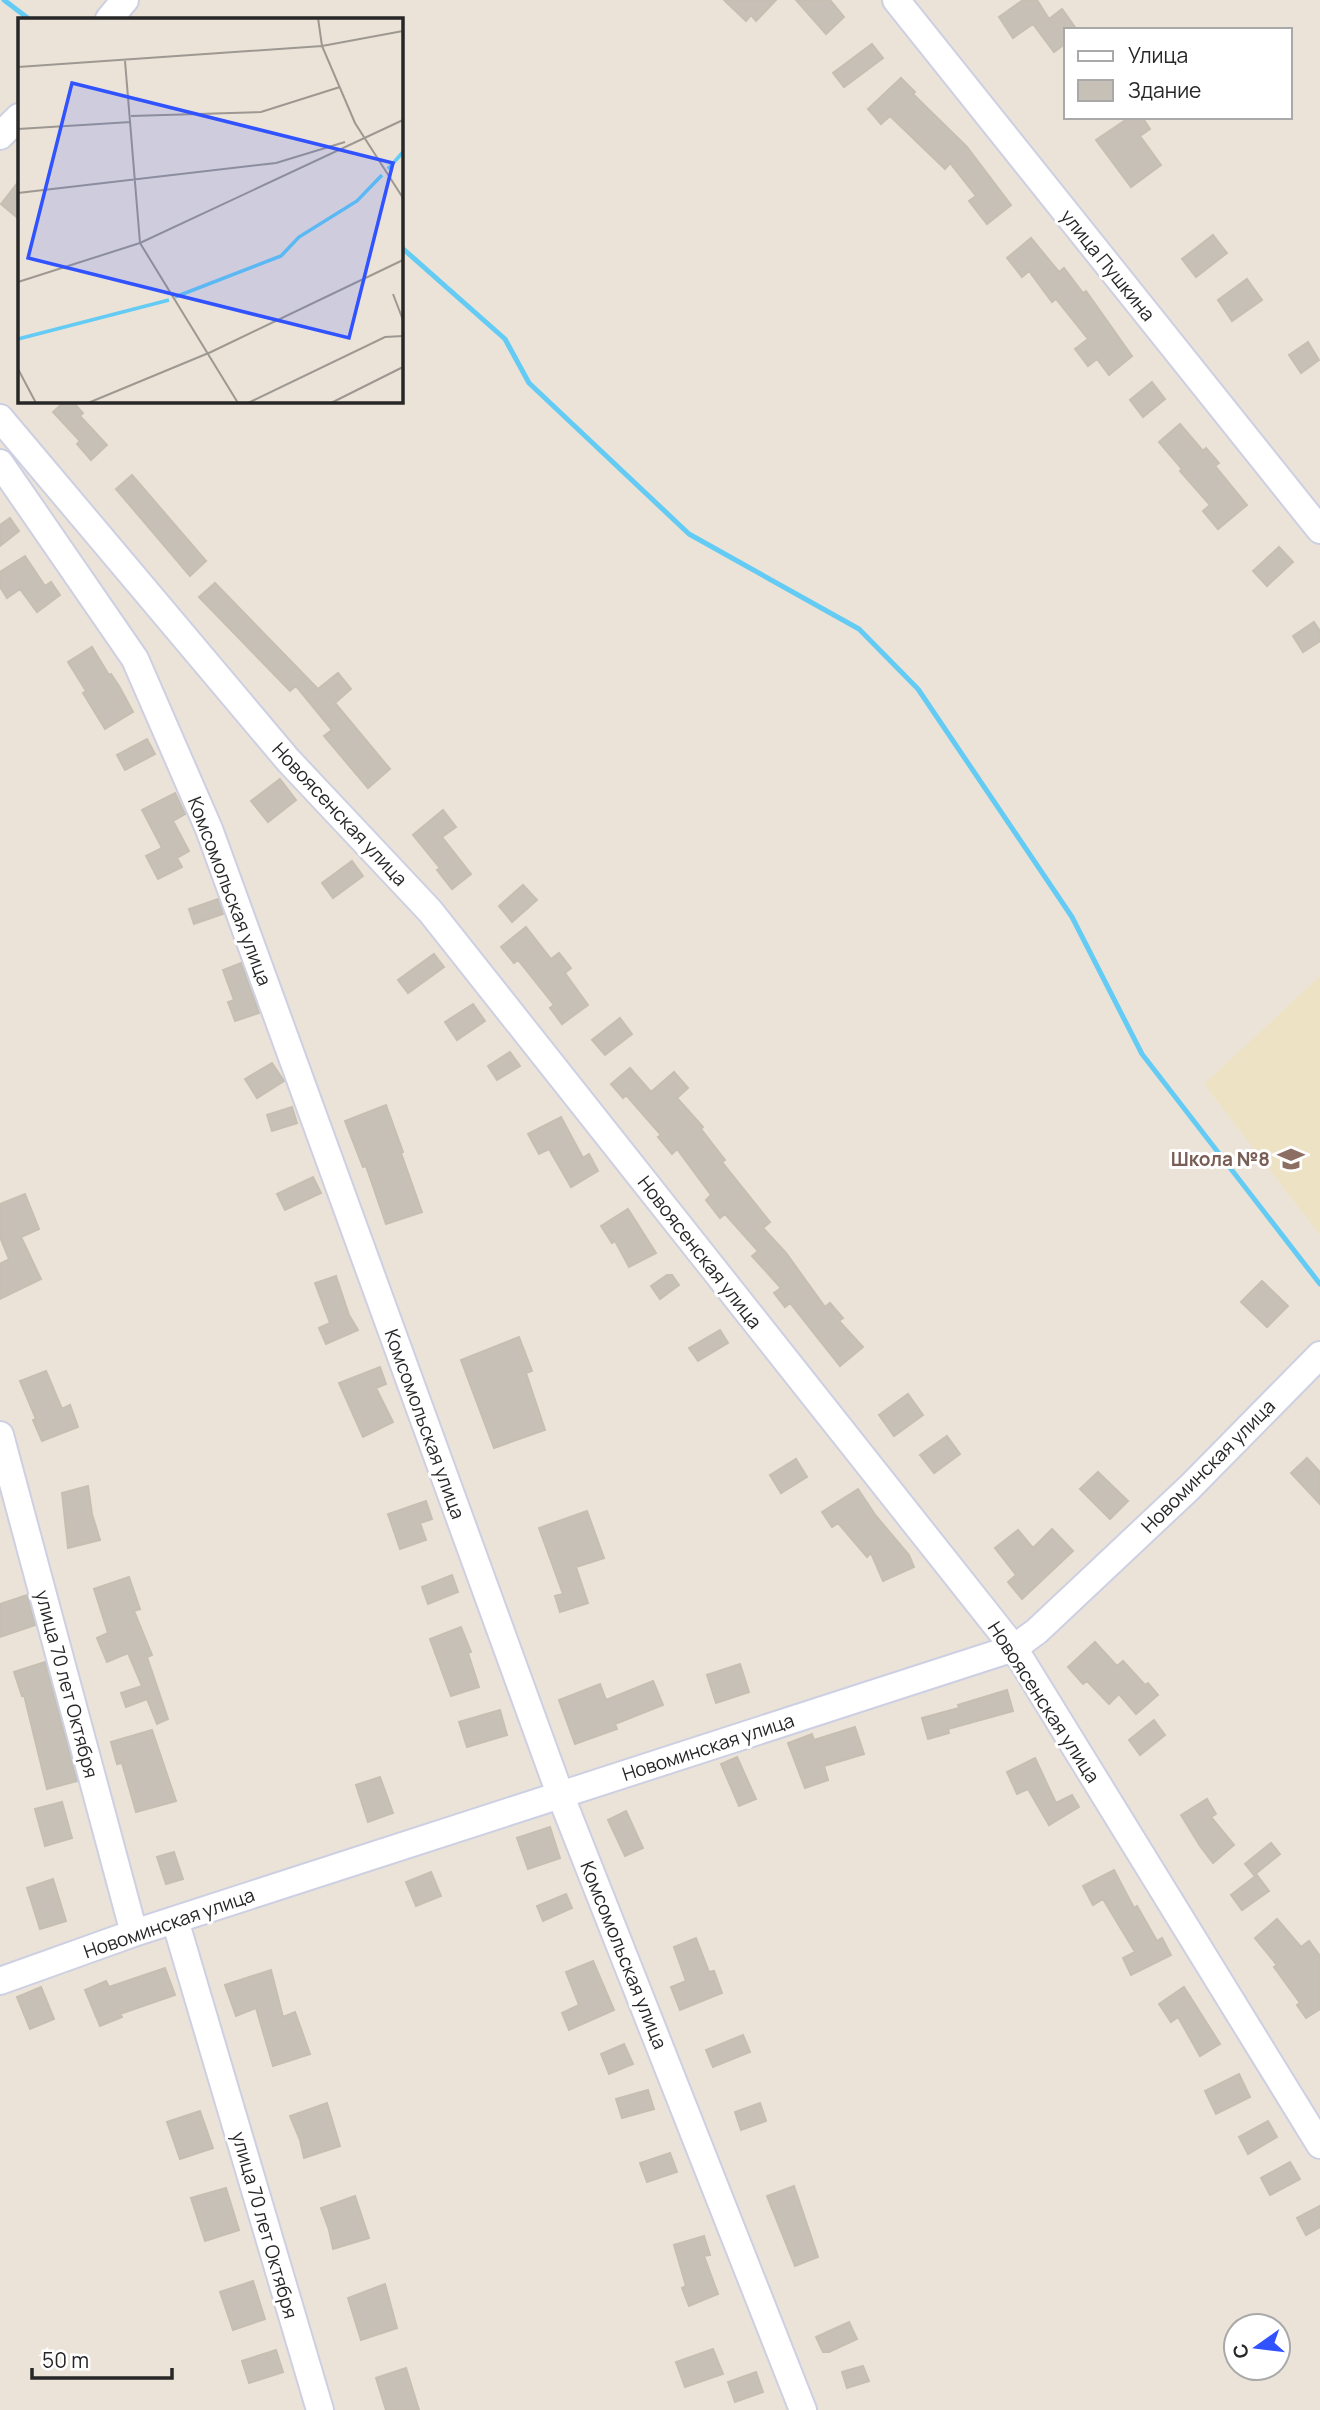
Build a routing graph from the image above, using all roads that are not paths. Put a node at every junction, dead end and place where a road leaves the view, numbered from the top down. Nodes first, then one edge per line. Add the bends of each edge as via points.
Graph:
1 (125, 0) edge
2 (896, 0) edge
3 (110, 18) edge
4 (18, 118) edge
5 (0, 136) edge
6 (0, 418) edge
7 (0, 463) edge
8 (1320, 530) edge
9 (1320, 1355) edge
10 (0, 1436) edge
11 (1014, 1648) junction
12 (560, 1794) junction
13 (175, 1920) junction
14 (134, 1933) junction
15 (0, 1981) edge
16 (1320, 2145) edge
17 (320, 2410) edge
18 (803, 2410) edge

1 - 3 street
2 - 8 street, улица Пушкина
4 - 5 street
6 - 11 street, Новоясенская улица via 288,760 430,911
7 - 12 street, Комсомольская улица via 135,659 209,830
9 - 11 street, Новоминская улица via 1190,1487
10 - 14 street, улица 70 лет Октября
11 - 12 street, Новоминская улица
11 - 16 street, Новоясенская улица
12 - 13 street, Новоминская улица
12 - 18 street, Комсомольская улица
13 - 14 street, Новоминская улица
13 - 17 street, улица 70 лет Октября
14 - 15 street, Новоминская улица

